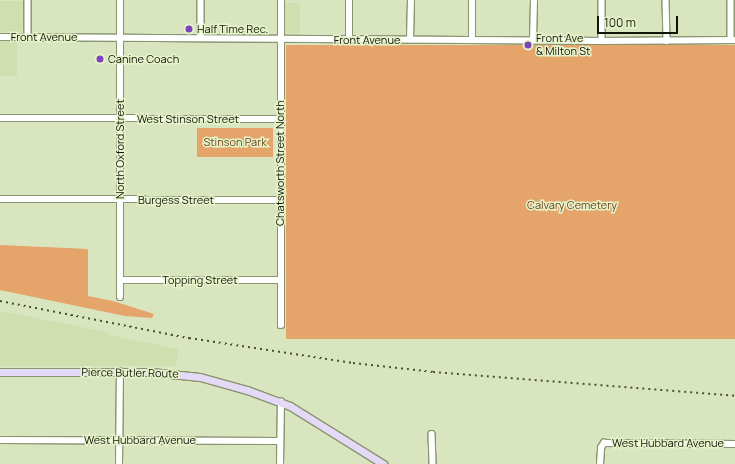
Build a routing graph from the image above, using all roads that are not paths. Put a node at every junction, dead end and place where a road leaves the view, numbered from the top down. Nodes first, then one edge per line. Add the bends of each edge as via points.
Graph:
1 (28, 0) edge
2 (120, 0) edge
3 (201, 0) edge
4 (280, 0) edge
5 (349, 0) edge
6 (411, 0) edge
7 (472, 0) edge
8 (534, 0) edge
9 (602, 0) edge
10 (666, 0) edge
11 (731, 0) edge
12 (0, 37) edge
13 (28, 37) junction
14 (121, 37) junction
15 (201, 37) junction
16 (281, 38) junction
17 (349, 40) junction
18 (410, 40) junction
19 (472, 40) junction
20 (733, 40) edge
21 (533, 41) junction
22 (602, 41) junction
23 (667, 41) junction
24 (0, 118) edge
25 (120, 119) junction
26 (280, 119) junction
27 (0, 199) edge
28 (120, 200) junction
29 (280, 200) junction
30 (120, 280) junction
31 (280, 280) junction
32 (120, 297) dead end
33 (281, 325) dead end
34 (0, 372) edge
35 (120, 372) junction
36 (280, 402) junction
37 (432, 434) dead end
38 (0, 440) edge
39 (119, 440) junction
40 (280, 441) junction
41 (735, 444) edge
42 (119, 464) edge
43 (280, 464) edge
44 (383, 464) edge
45 (433, 464) edge
46 (600, 464) edge

1 - 13 street
2 - 14 street, North Oxford Street
3 - 15 street
4 - 16 street, Chatsworth Street North
5 - 17 street
6 - 18 street
7 - 19 street
8 - 21 street
9 - 22 street
10 - 23 street
11 - 20 street
12 - 13 street, Front Avenue
13 - 14 street, Front Avenue
14 - 15 street, Front Avenue
14 - 25 street, North Oxford Street
15 - 16 street, Front Avenue
16 - 17 street, Front Avenue
16 - 26 street, Chatsworth Street North
17 - 18 street, Front Avenue
18 - 19 street, Front Avenue
19 - 21 street, Front Avenue
20 - 23 street, Front Avenue
21 - 22 street, Front Avenue
22 - 23 street, Front Avenue
24 - 25 street, West Stinson Street
25 - 26 street, West Stinson Street
25 - 28 street, North Oxford Street
26 - 29 street, Chatsworth Street North
27 - 28 street, Burgess Street
28 - 29 street, Burgess Street
28 - 30 street, North Oxford Street
29 - 31 street, Chatsworth Street North
30 - 31 street, Topping Street
30 - 32 street, North Oxford Street
31 - 33 street, Chatsworth Street North
34 - 35 main road, Pierce Butler Route
35 - 36 main road, Pierce Butler Route via 164,372 194,376
35 - 39 street
36 - 40 street
36 - 44 main road, Pierce Butler Route
37 - 45 street
38 - 39 street, West Hubbard Avenue
39 - 40 street, West Hubbard Avenue
39 - 42 street
40 - 43 street
41 - 46 street, West Hubbard Avenue via 602,444

